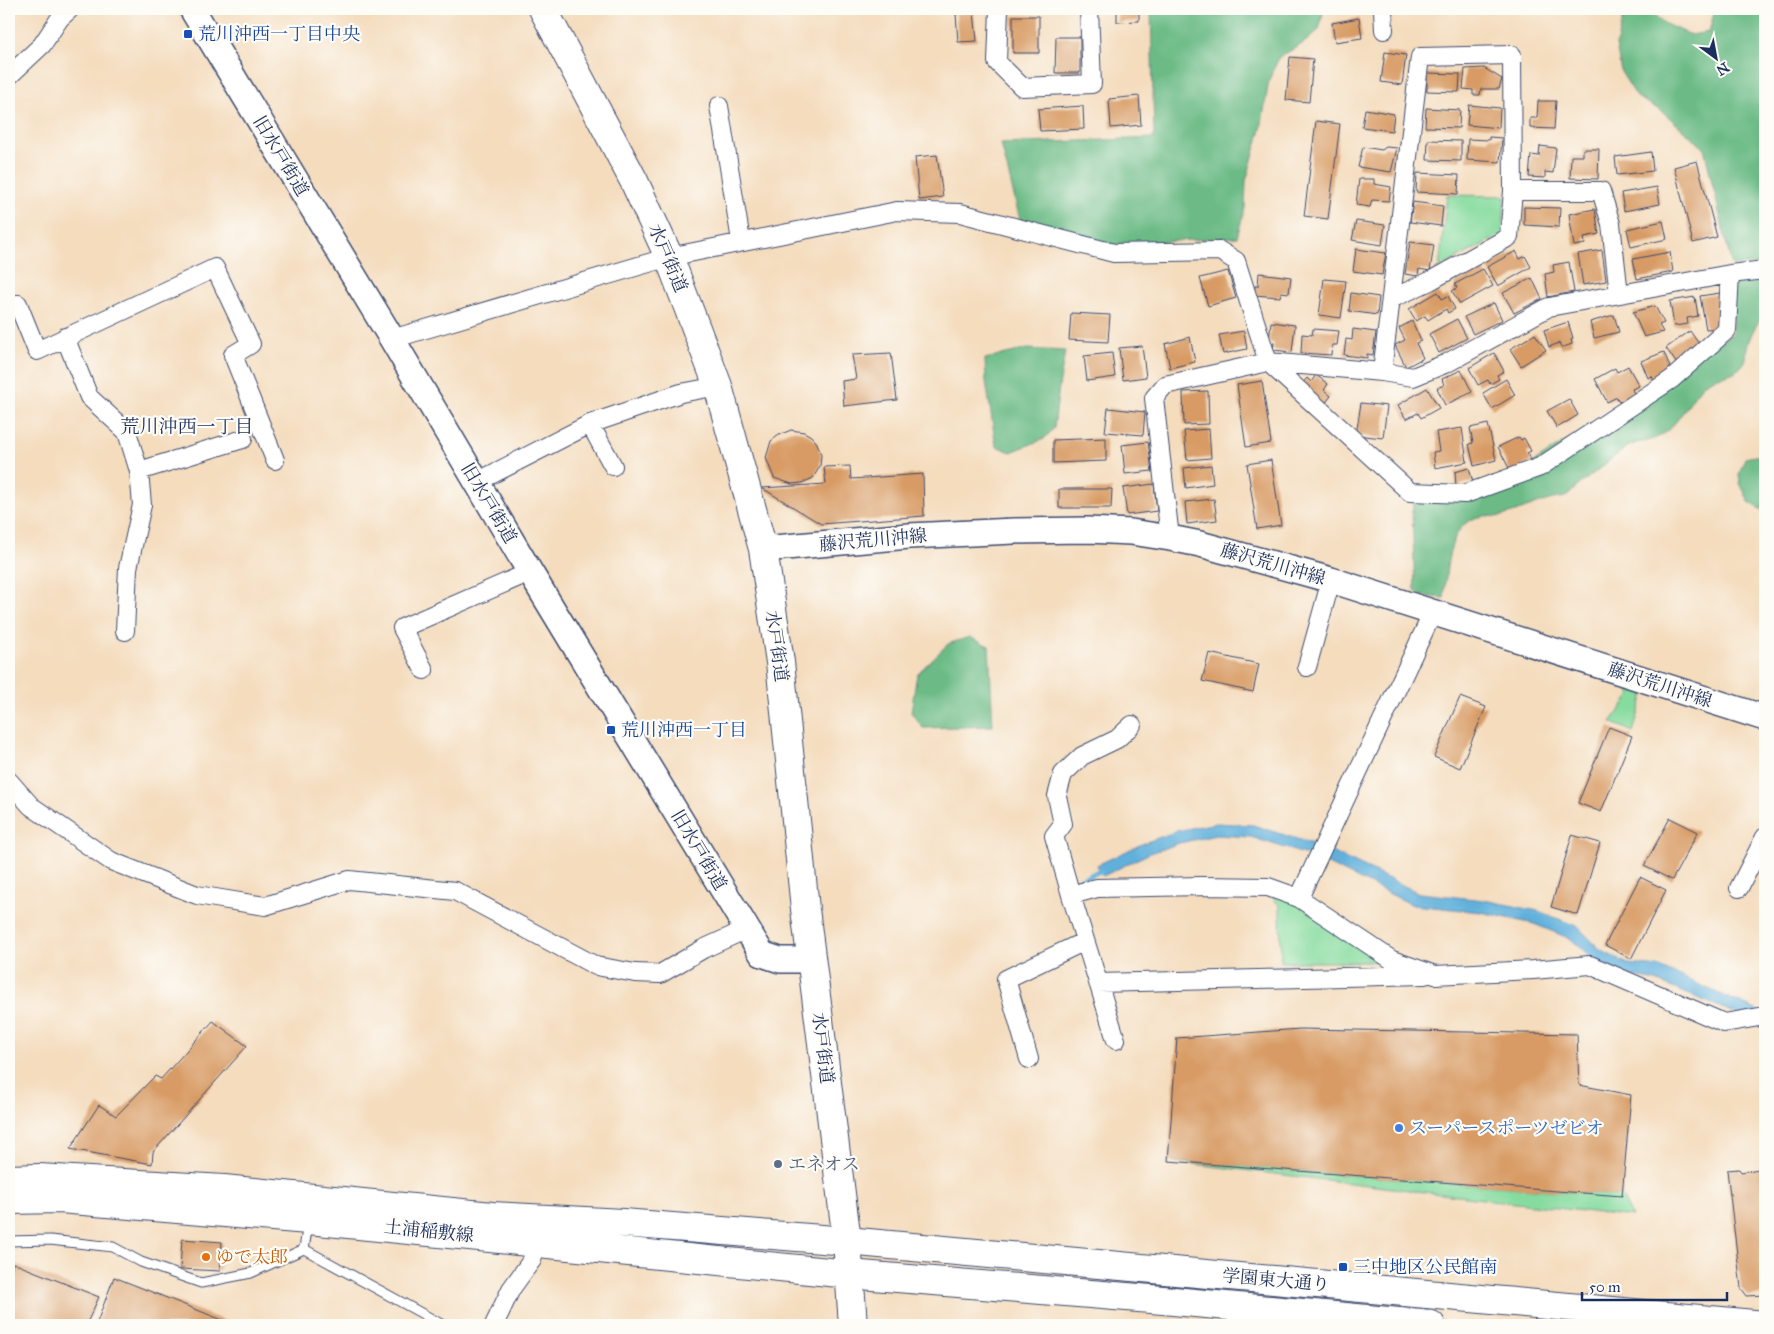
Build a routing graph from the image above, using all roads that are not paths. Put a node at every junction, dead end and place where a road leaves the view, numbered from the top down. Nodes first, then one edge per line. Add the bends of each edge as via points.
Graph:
1 (70, 9) edge
2 (192, 9) edge
3 (543, 9) edge
4 (999, 9) edge
5 (1089, 9) edge
6 (1383, 9) edge
7 (1384, 30) dead end
8 (9, 76) edge
9 (719, 106) dead end
10 (1512, 191) junction
11 (740, 241) junction
12 (669, 257) junction
13 (1765, 270) edge
14 (1730, 274) junction
15 (1619, 294) junction
16 (1391, 299) junction
17 (9, 305) edge
18 (65, 338) junction
19 (392, 339) junction
20 (1268, 362) junction
21 (1382, 372) junction
22 (718, 386) junction
23 (590, 424) junction
24 (243, 439) dead end
25 (275, 460) dead end
26 (613, 466) dead end
27 (139, 471) junction
28 (477, 482) junction
29 (1170, 538) junction
30 (763, 549) junction
31 (530, 572) junction
32 (1331, 580) junction
33 (1434, 612) junction
34 (125, 631) dead end
35 (1307, 666) dead end
36 (424, 670) dead end
37 (1765, 718) edge
38 (1132, 725) dead end
39 (9, 780) edge
40 (1765, 837) edge
41 (1739, 888) dead end
42 (1071, 895) junction
43 (1299, 898) junction
44 (747, 929) junction
45 (1085, 941) junction
46 (811, 960) junction
47 (1435, 975) junction
48 (1098, 983) junction
49 (1765, 1016) edge
50 (1116, 1040) dead end
51 (1029, 1059) dead end
52 (9, 1179) edge
53 (9, 1200) edge
54 (308, 1220) junction
55 (9, 1241) edge
56 (847, 1241) junction
57 (536, 1242) junction
58 (304, 1249) junction
59 (849, 1274) junction
60 (443, 1325) edge
61 (494, 1325) edge
62 (853, 1325) edge
63 (1430, 1325) edge
64 (1765, 1325) edge

1 - 8 street via 42,45
2 - 19 street, 旧水戸街道
3 - 12 main road, 水戸街道 via 634,181
4 - 5 street via 997,62 1022,87 1092,84
6 - 7 street
9 - 11 street
10 - 15 street via 1601,191 1611,224
10 - 16 street via 1509,237
10 - 16 street via 1512,55 1420,57
11 - 12 street
11 - 20 street via 897,211 960,214 1114,253 1220,251 1236,261
12 - 19 street
12 - 22 main road, 水戸街道
13 - 14 street
14 - 15 street
14 - 20 street via 1727,330 1672,380 1540,466 1465,494 1410,492
15 - 21 street via 1549,307 1448,363 1412,377
16 - 21 street
17 - 18 street via 18,304 37,351
18 - 25 street via 215,268 251,344 233,355
18 - 27 street via 89,397 127,432
19 - 28 street, 旧水戸街道
20 - 21 street
20 - 29 street via 1165,385 1154,398
22 - 23 street via 681,393
22 - 30 main road, 水戸街道
23 - 26 street
23 - 28 street
24 - 27 street
27 - 34 street via 142,505 128,568
28 - 31 street, 旧水戸街道
29 - 30 street, 藤沢荒川沖線 via 1088,530 1014,531 909,536
29 - 32 street, 藤沢荒川沖線
30 - 46 main road, 水戸街道 via 780,662
31 - 36 street via 402,628
31 - 44 street, 旧水戸街道
32 - 33 street, 藤沢荒川沖線
32 - 35 street
33 - 37 street, 藤沢荒川沖線
33 - 43 street
38 - 42 street via 1117,739 1082,756 1063,774 1057,796 1063,824 1054,836
39 - 44 street via 32,806 111,861 197,895 265,906 349,880 455,891 596,966 635,973 660,974
40 - 41 street
42 - 43 street via 1098,888 1203,886 1268,887
42 - 45 street
43 - 47 street via 1392,960
44 - 46 street, 旧水戸街道 via 762,954 780,960
45 - 48 street
45 - 51 street via 1006,979
46 - 56 main road, 水戸街道
47 - 48 street
47 - 49 street via 1590,965 1724,1023
48 - 50 street
52 - 56 main road, 土浦稲敷線 via 224,1188 492,1216
53 - 54 main road, 土浦稲敷線 via 60,1199
54 - 57 main road, 土浦稲敷線
54 - 58 lane
55 - 58 lane via 50,1240 113,1247 141,1262 201,1283 251,1273
56 - 59 main road, 水戸街道
56 - 64 main road, 学園東大通り
57 - 59 main road, 土浦稲敷線
57 - 61 street via 532,1260 511,1289
58 - 60 lane
59 - 62 main road, 水戸街道
59 - 63 main road, 学園東大通り

